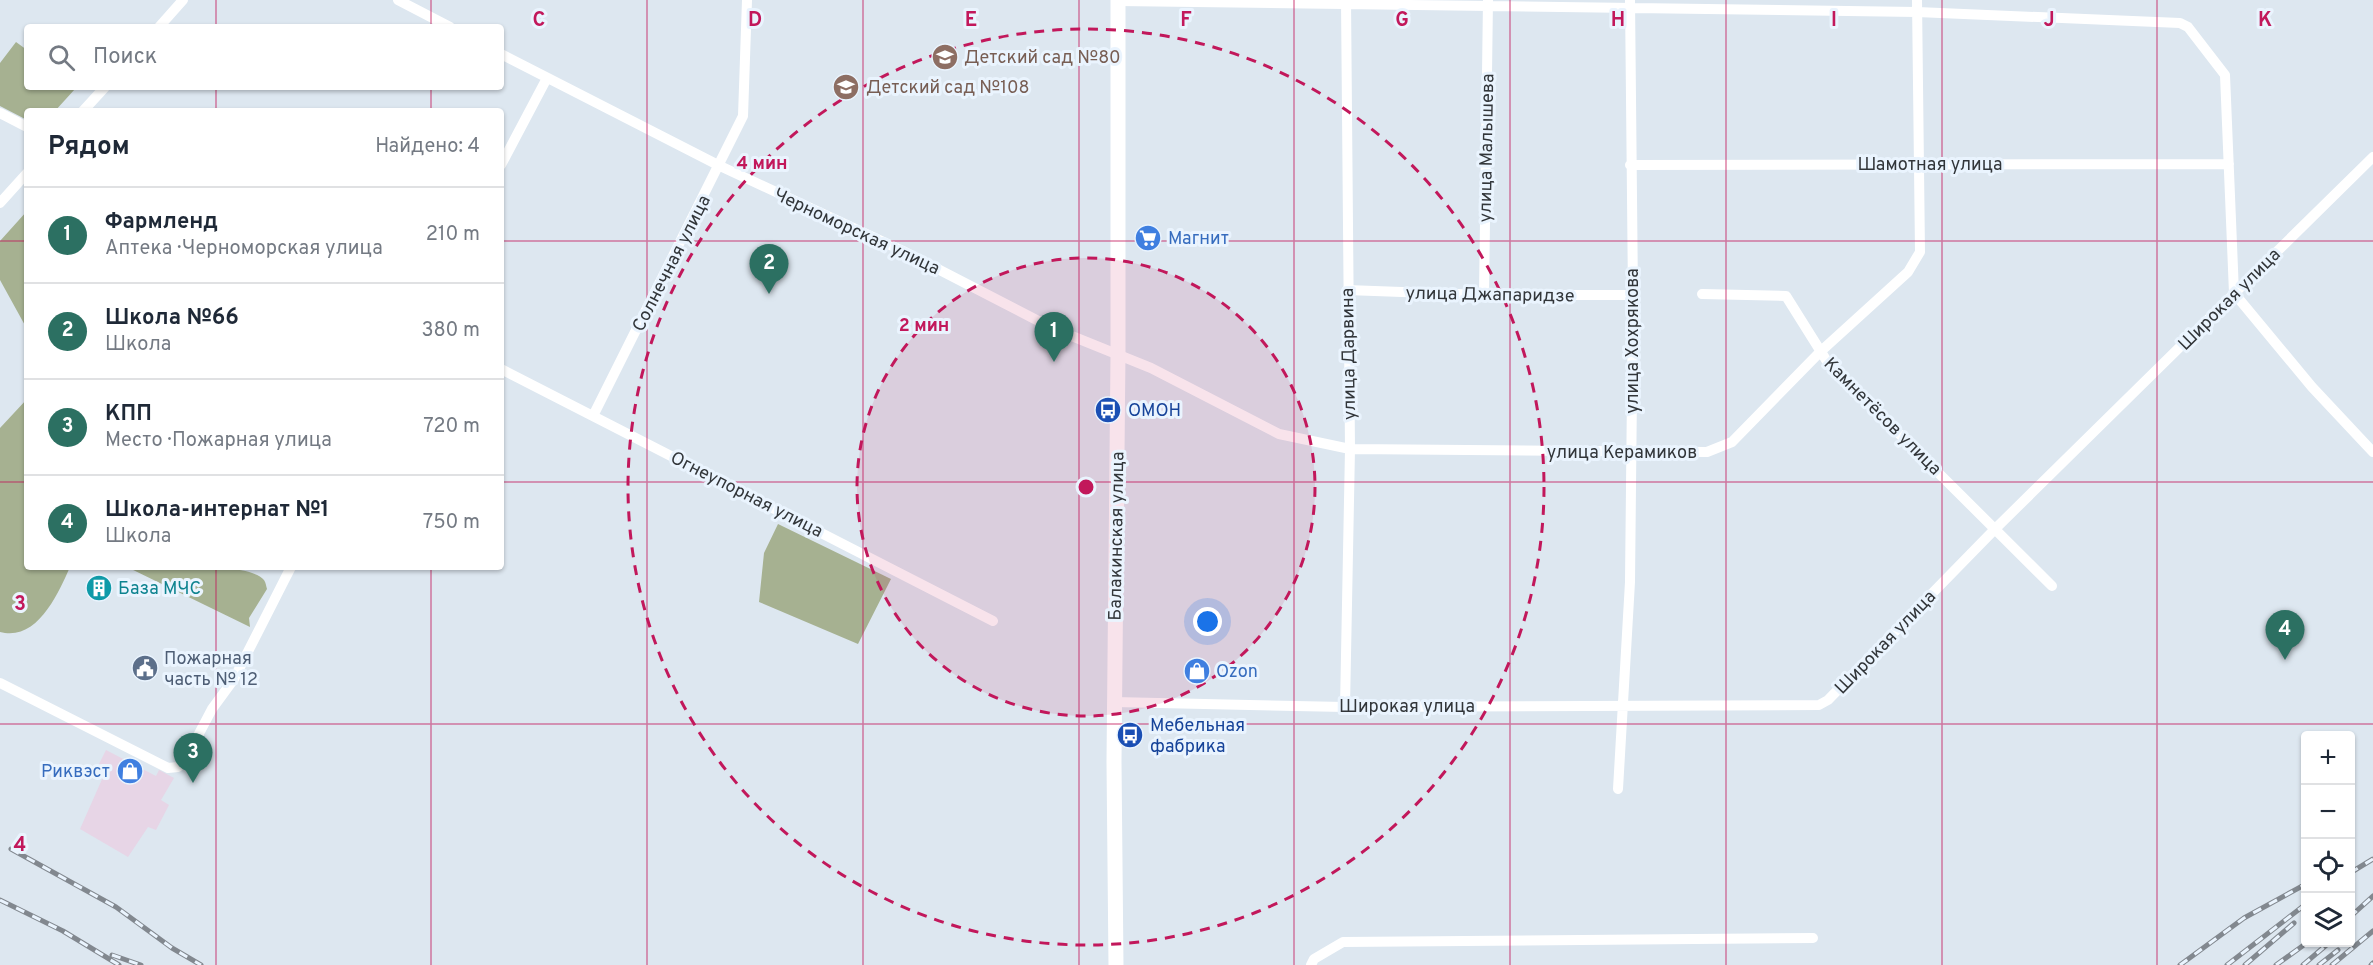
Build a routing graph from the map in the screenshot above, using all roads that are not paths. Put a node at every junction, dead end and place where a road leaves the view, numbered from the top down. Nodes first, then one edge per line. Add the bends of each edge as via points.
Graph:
1 (183, 0) edge
2 (398, 0) edge
3 (747, 0) edge
4 (1118, 0) edge
5 (1917, 0) edge
6 (1346, 2) edge
7 (1488, 4) edge
8 (1630, 5) edge
9 (1917, 12) junction
10 (162, 24) edge
11 (444, 24) edge
12 (504, 56) edge
13 (547, 78) junction
14 (102, 90) edge
15 (86, 108) edge
16 (0, 113) edge
17 (24, 125) edge
18 (2373, 157) edge
19 (504, 159) edge
20 (2229, 164) junction
21 (1630, 165) junction
22 (1918, 165) junction
23 (720, 166) junction
24 (24, 176) edge
25 (0, 203) edge
26 (1347, 290) junction
27 (2234, 293) junction
28 (1702, 294) dead end
29 (1484, 295) junction
30 (1633, 295) junction
31 (1820, 352) junction
32 (1118, 354) junction
33 (504, 371) edge
34 (593, 416) junction
35 (1350, 449) junction
36 (1632, 452) junction
37 (2373, 452) edge
38 (1995, 529) junction
39 (289, 570) edge
40 (2052, 586) dead end
41 (993, 621) dead end
42 (0, 683) edge
43 (1114, 702) junction
44 (1624, 704) junction
45 (1346, 707) junction
46 (1618, 789) dead end
47 (1813, 938) dead end
48 (1116, 965) edge
49 (1311, 965) edge

1 - 10 street
2 - 11 street
3 - 23 street, Солнечная улица via 743,116
4 - 6 street
4 - 32 main road, Балакинская улица
5 - 9 street, улица Керамиков
6 - 7 street
6 - 26 street, улица Дарвина
7 - 8 street
7 - 29 street, улица Малышева
8 - 9 street
8 - 21 street, улица Хохрякова
9 - 20 street via 2175,22 2188,27 2225,75
9 - 22 street, улица Керамиков
12 - 13 street, Черноморская улица
13 - 19 street
13 - 23 street, Черноморская улица
14 - 15 street
16 - 17 street
18 - 27 street, Широкая улица
20 - 22 street, Шамотная улица
20 - 27 street
21 - 22 street, Шамотная улица
21 - 30 street, улица Хохрякова
22 - 31 street, улица Керамиков via 1920,252 1908,272
23 - 32 street, Черноморская улица via 903,251 1052,328
23 - 34 street, Солнечная улица
24 - 25 street
26 - 29 street, улица Джапаридзе
26 - 35 street, улица Дарвина
27 - 37 street via 2312,387
27 - 38 street, Широкая улица
28 - 31 street, Камнетёсов улица via 1786,296
29 - 30 street, улица Джапаридзе
30 - 36 street, улица Хохрякова
31 - 36 street, улица Керамиков via 1732,442 1707,452
31 - 38 street, Камнетёсов улица
32 - 35 street, улица Керамиков via 1279,434
32 - 43 main road, Балакинская улица
33 - 34 street, Огнеупорная улица
34 - 41 street, Огнеупорная улица
35 - 36 street, улица Керамиков
35 - 45 street, улица Дарвина
36 - 44 street, улица Хохрякова
38 - 40 street, Камнетёсов улица
38 - 44 street, Широкая улица via 1819,705
39 - 42 street via 234,679 212,709 184,762 176,768 168,768
43 - 45 street, Широкая улица
43 - 48 main road, Балакинская улица
44 - 45 street, Широкая улица
44 - 46 street, улица Хохрякова
47 - 49 street via 1343,942 1314,959

